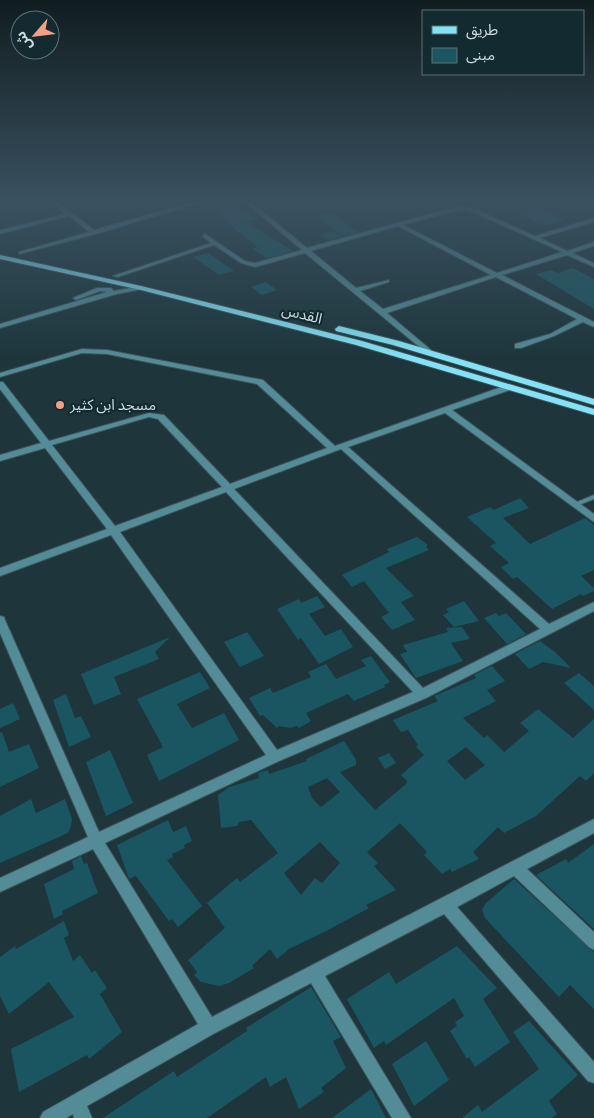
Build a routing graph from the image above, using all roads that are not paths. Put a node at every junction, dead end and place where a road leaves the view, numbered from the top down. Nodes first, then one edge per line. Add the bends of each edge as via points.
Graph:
1 (26, 254) edge
2 (181, 254) edge
3 (231, 254) edge
4 (293, 254) edge
5 (310, 254) edge
6 (455, 254) edge
7 (559, 254) edge
8 (571, 254) edge
9 (0, 257) edge
10 (594, 265) edge
11 (495, 275) junction
12 (116, 276) junction
13 (89, 277) junction
14 (387, 281) dead end
15 (141, 288) junction
16 (354, 290) junction
17 (91, 291) junction
18 (103, 296) junction
19 (382, 312) junction
20 (583, 319) junction
21 (0, 321) edge
22 (594, 325) edge
23 (0, 326) edge
24 (407, 334) junction
25 (396, 343) junction
26 (518, 346) dead end
27 (428, 352) junction
28 (0, 375) edge
29 (0, 384) edge
30 (510, 387) junction
31 (594, 402) edge
32 (446, 410) junction
33 (594, 412) edge
34 (46, 444) junction
35 (338, 447) junction
36 (0, 458) edge
37 (228, 488) junction
38 (594, 498) edge
39 (574, 505) junction
40 (594, 519) edge
41 (114, 530) junction
42 (0, 572) edge
43 (594, 606) edge
44 (0, 620) edge
45 (549, 630) junction
46 (422, 694) junction
47 (275, 757) junction
48 (594, 826) edge
49 (97, 842) junction
50 (516, 868) junction
51 (0, 885) edge
52 (446, 905) junction
53 (594, 942) edge
54 (314, 973) junction
55 (209, 1027) junction
56 (594, 1076) edge
57 (80, 1110) edge
58 (49, 1118) edge
59 (402, 1118) edge

1 - 12 main road, القدس
2 - 12 street
3 - 4 street via 251,264
5 - 16 street
6 - 11 street
7 - 11 street
8 - 10 street
9 - 13 main road, القدس
11 - 19 street
11 - 20 street
12 - 25 main road, القدس
13 - 15 main road, القدس
13 - 17 street via 94,287
14 - 16 street
15 - 18 street
15 - 30 main road, القدس via 359,343
16 - 19 street
17 - 18 street via 111,290
17 - 21 street
18 - 23 street
19 - 24 street
20 - 22 street
20 - 26 street via 552,336
24 - 25 street
24 - 27 street
25 - 27 main road, القدس
27 - 31 main road, القدس
28 - 35 street via 82,351 106,352 254,380 266,386
29 - 34 street
30 - 32 street
30 - 33 main road, القدس
32 - 35 street
32 - 39 street
34 - 36 street
34 - 37 street via 141,417 161,417
34 - 41 street
35 - 37 street
35 - 45 street
37 - 41 street
37 - 46 street
38 - 39 lane
39 - 40 street
41 - 42 street
41 - 47 street
43 - 45 street
44 - 49 street
45 - 46 street
46 - 47 street
47 - 49 street
48 - 50 street
49 - 51 street
49 - 55 street
50 - 52 street
50 - 53 street
52 - 54 street
52 - 56 street
54 - 55 street
54 - 59 street
55 - 57 street
57 - 58 street

